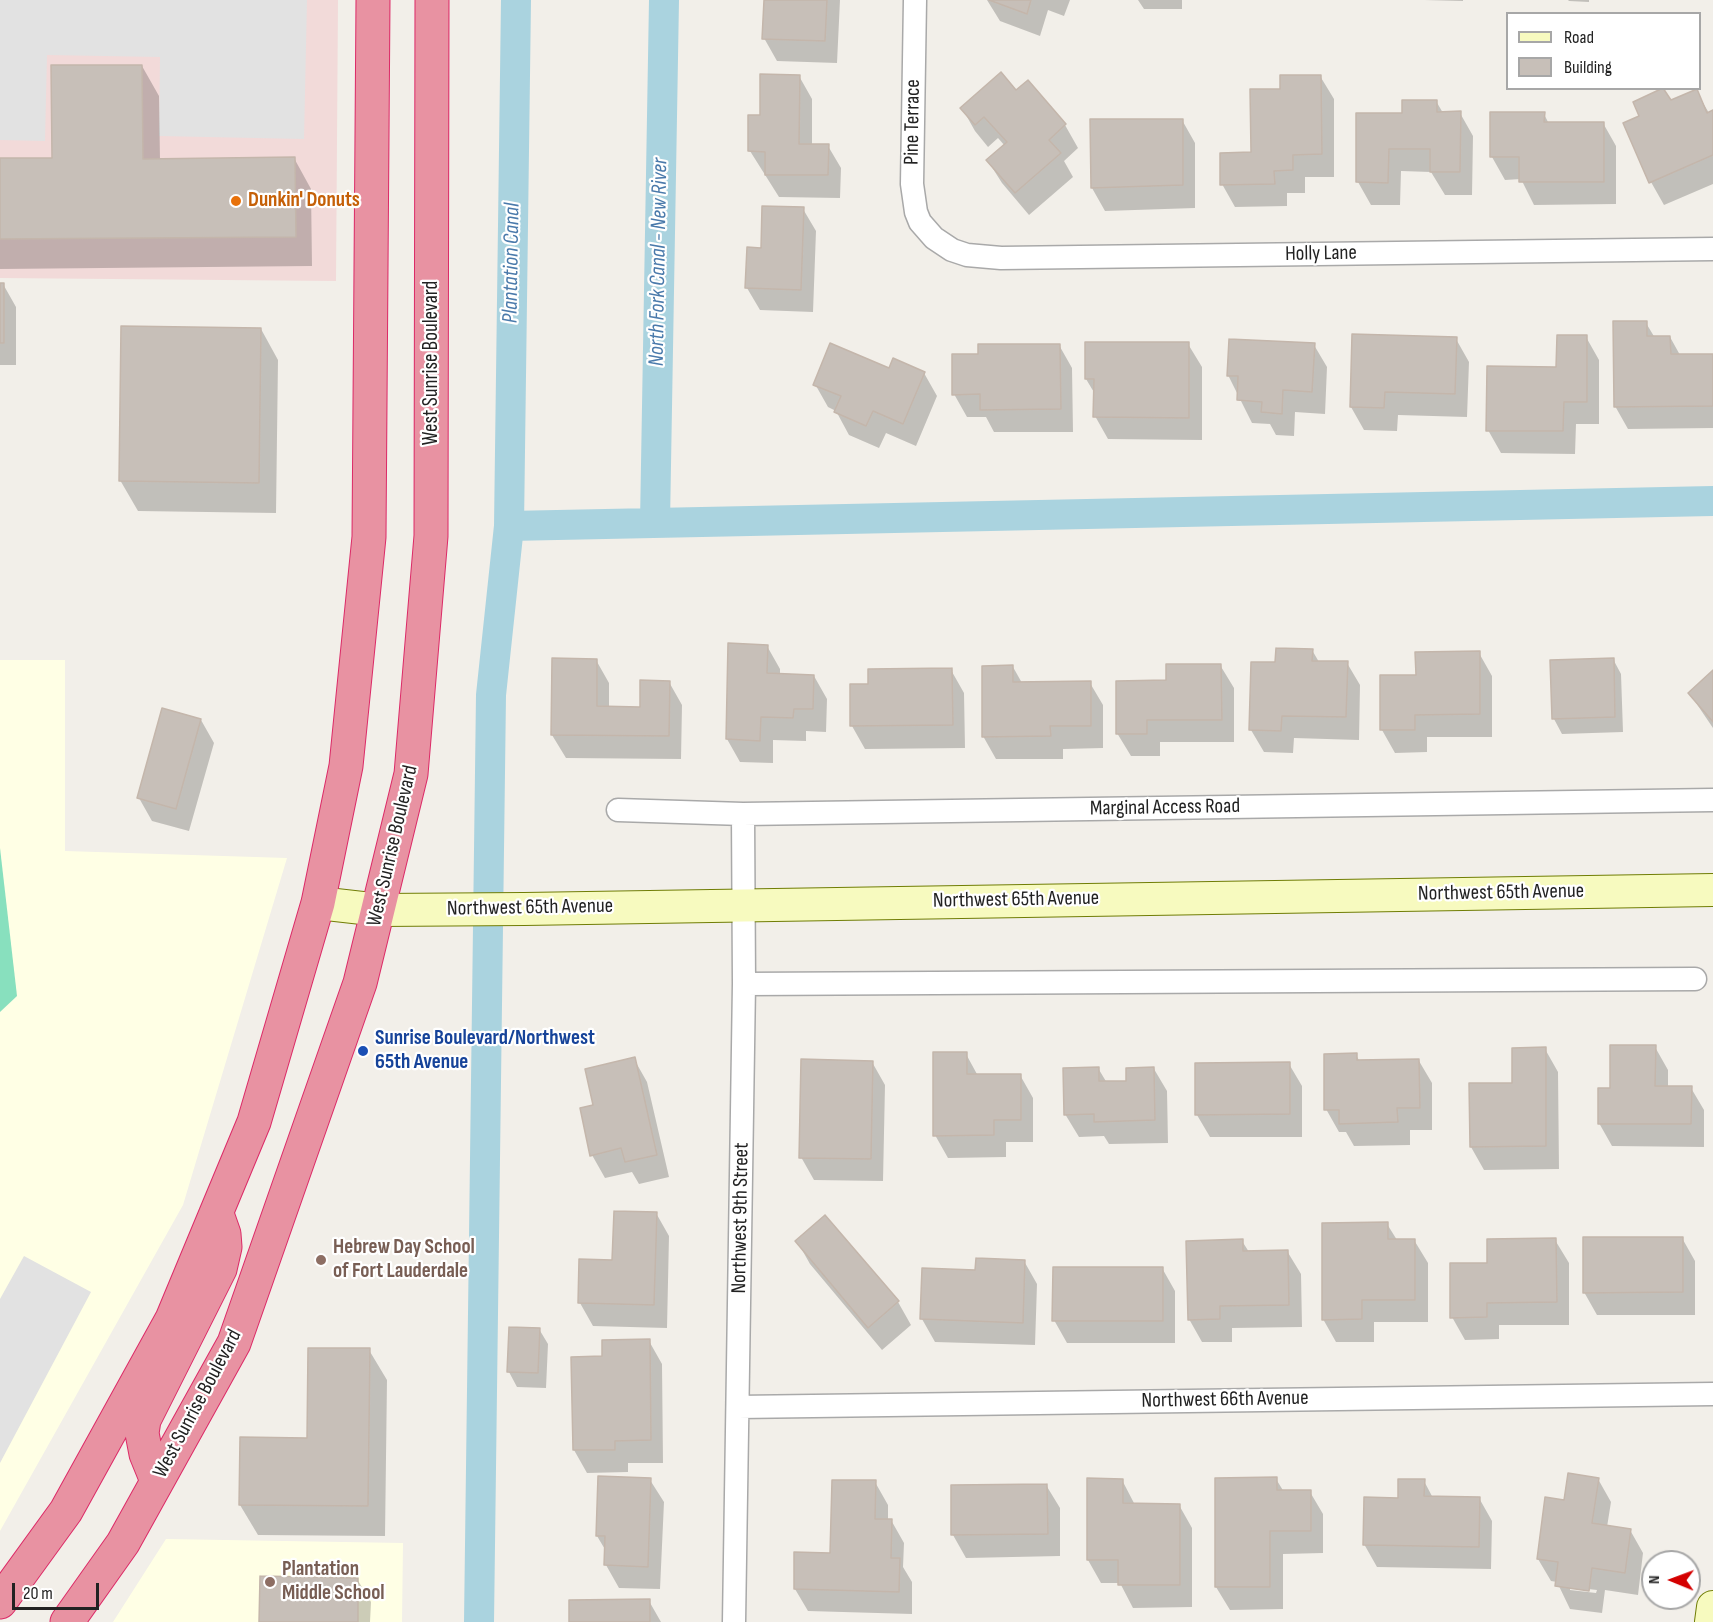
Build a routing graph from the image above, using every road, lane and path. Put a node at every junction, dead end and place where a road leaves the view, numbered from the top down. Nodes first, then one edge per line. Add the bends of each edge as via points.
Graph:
1 (373, 0) edge
2 (432, 0) edge
3 (915, 0) edge
4 (934, 238) joint
5 (1713, 249) edge
6 (1713, 800) edge
7 (618, 810) dead end
8 (743, 814) junction
9 (1713, 890) edge
10 (318, 903) junction
11 (745, 904) junction
12 (380, 910) junction
13 (1695, 979) dead end
14 (744, 984) junction
15 (216, 1212) junction
16 (1713, 1394) edge
17 (738, 1407) junction
18 (157, 1481) junction
19 (0, 1602) edge
20 (1713, 1607) edge
21 (67, 1622) edge
22 (734, 1622) edge
23 (1711, 1622) edge

1 - 10 highway via 369,537 346,766
2 - 12 highway, West Sunrise Boulevard via 431,536 411,774
3 - 4 street, Pine Terrace via 912,184 920,222
4 - 5 street, Holly Lane via 966,255 1001,258
6 - 8 street, Marginal Access Road
7 - 8 street, Marginal Access Road
8 - 11 street, Northwest 9th Street
9 - 11 street, Northwest 65th Avenue
10 - 12 street, Northwest 65th Avenue
10 - 15 highway via 254,1122
11 - 12 street, Northwest 65th Avenue
11 - 14 street, Northwest 9th Street
12 - 18 highway, West Sunrise Boulevard via 360,983 234,1343
13 - 14 street
14 - 17 street, Northwest 9th Street
15 - 18 highway via 225,1247 220,1269 144,1420 146,1454
15 - 19 highway via 172,1319 66,1511
16 - 17 street, Northwest 66th Avenue
17 - 22 street, Northwest 9th Street
18 - 21 highway, West Sunrise Boulevard via 123,1543
20 - 23 street

